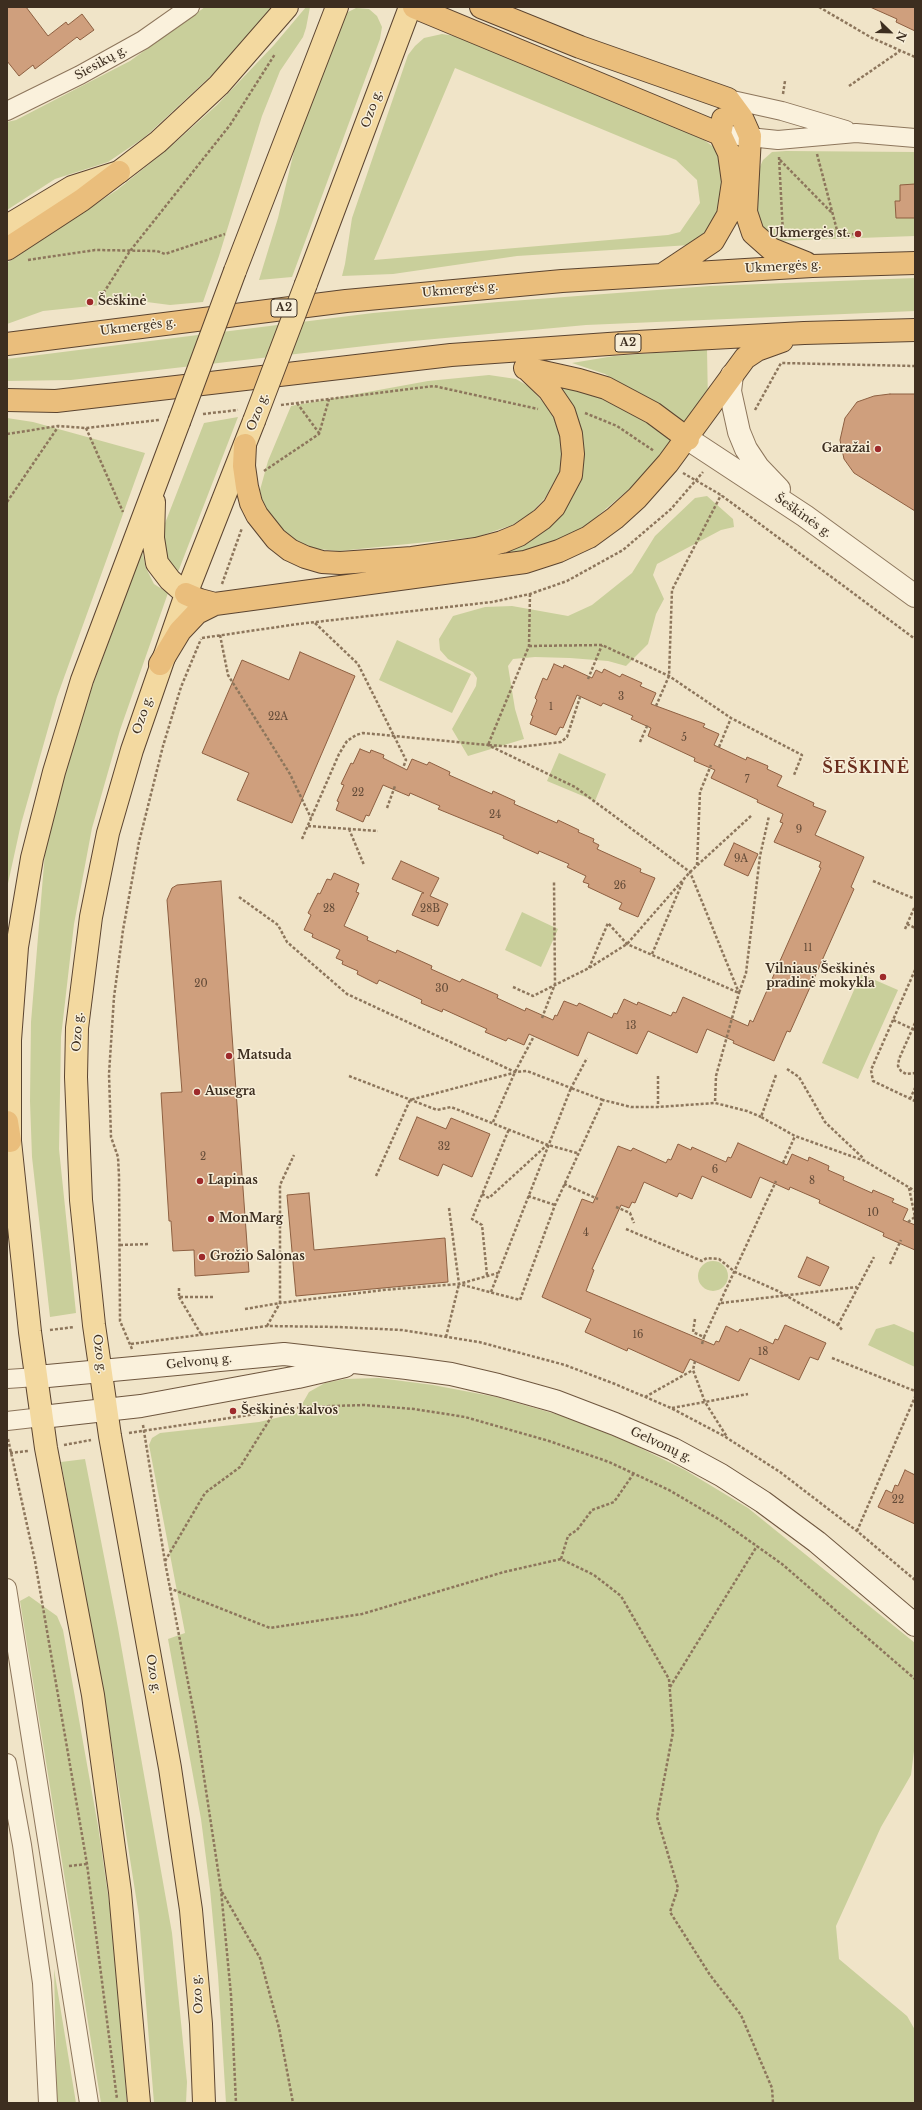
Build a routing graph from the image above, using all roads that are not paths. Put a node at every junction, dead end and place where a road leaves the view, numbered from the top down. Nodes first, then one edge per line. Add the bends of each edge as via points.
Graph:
1 (190, 7) edge
2 (286, 7) edge
3 (337, 7) edge
4 (410, 7) edge
5 (414, 7) edge
6 (481, 7) edge
7 (728, 99) junction
8 (7, 111) edge
9 (720, 134) junction
10 (856, 134) junction
11 (750, 136) junction
12 (915, 138) edge
13 (119, 172) junction
14 (7, 226) edge
15 (14, 255) edge
16 (915, 263) edge
17 (812, 266) junction
18 (664, 274) junction
19 (915, 330) edge
20 (804, 333) junction
21 (7, 344) edge
22 (451, 355) junction
23 (527, 369) junction
24 (732, 375) junction
25 (7, 400) edge
26 (688, 439) junction
27 (245, 446) junction
28 (154, 486) junction
29 (805, 516) junction
30 (186, 594) junction
31 (915, 596) edge
32 (215, 604) junction
33 (160, 664) junction
34 (8, 1132) edge
35 (362, 1362) junction
36 (101, 1372) junction
37 (37, 1377) junction
38 (7, 1380) edge
39 (106, 1410) junction
40 (42, 1418) junction
41 (7, 1421) edge
42 (7, 1588) edge
43 (915, 1626) edge
44 (7, 1763) edge
45 (48, 2103) edge
46 (89, 2103) edge
47 (139, 2103) edge
48 (204, 2103) edge

1 - 8 street, Siesikų g. via 142,40 80,75
2 - 13 main road via 219,85 158,142
3 - 28 main road, bridge
4 - 27 main road, Ozo g., bridge via 306,284 249,415
5 - 9 highway
6 - 7 highway via 580,47
7 - 9 highway
7 - 10 street via 782,110
7 - 11 highway via 742,118
9 - 11 street
9 - 18 highway via 729,153 733,182 728,215 713,241
10 - 11 street via 778,140
10 - 12 street
11 - 17 highway via 746,212 753,233 771,249
13 - 14 main road via 72,187
13 - 15 highway
16 - 17 highway, Ukmergės g. / A2
17 - 18 highway, Ukmergės g. / A2
18 - 21 highway, Ukmergės g. / A2 via 346,301
19 - 20 highway, A2
20 - 22 highway, A2
20 - 24 highway via 757,350 744,358
22 - 23 highway
22 - 25 highway, A2 via 56,401
23 - 26 highway via 606,388 653,413
23 - 27 highway via 549,390 564,412 571,434 573,454 570,475 563,493 542,519 519,535 502,542 476,549 412,558 340,563 322,562 305,557 276,539 251,503 244,466
24 - 26 highway
24 - 29 main road via 732,404 746,449 758,467
26 - 29 main road, Šeškinės g.
26 - 32 highway via 637,498 615,518 589,537 559,551 525,562
27 - 30 main road, Ozo g.
28 - 30 main road via 153,538 157,563 170,580
28 - 34 main road via 82,680 54,772 32,858 17,947 10,1040
29 - 31 main road, Šeškinės g.
30 - 32 highway
30 - 33 main road, Ozo g.
32 - 33 highway via 197,613 180,631
33 - 36 main road, Ozo g. via 108,833 91,917 77,1028 76,1077 81,1200
34 - 37 main road
35 - 36 main road, Gelvonų g. via 284,1354
35 - 39 main road, Gelvonų g. via 246,1388
35 - 43 main road, Gelvonų g. via 451,1374 505,1387 555,1401 673,1449 763,1502 817,1542
36 - 37 main road, Gelvonų g.
36 - 39 main road, Ozo g.
37 - 38 street
37 - 40 main road
39 - 40 main road, Gelvonų g.
39 - 48 main road, Ozo g. via 170,1768 191,1910 201,2024
40 - 41 street
40 - 47 main road via 93,1695 120,1892
42 - 46 street
44 - 45 street via 42,1983

